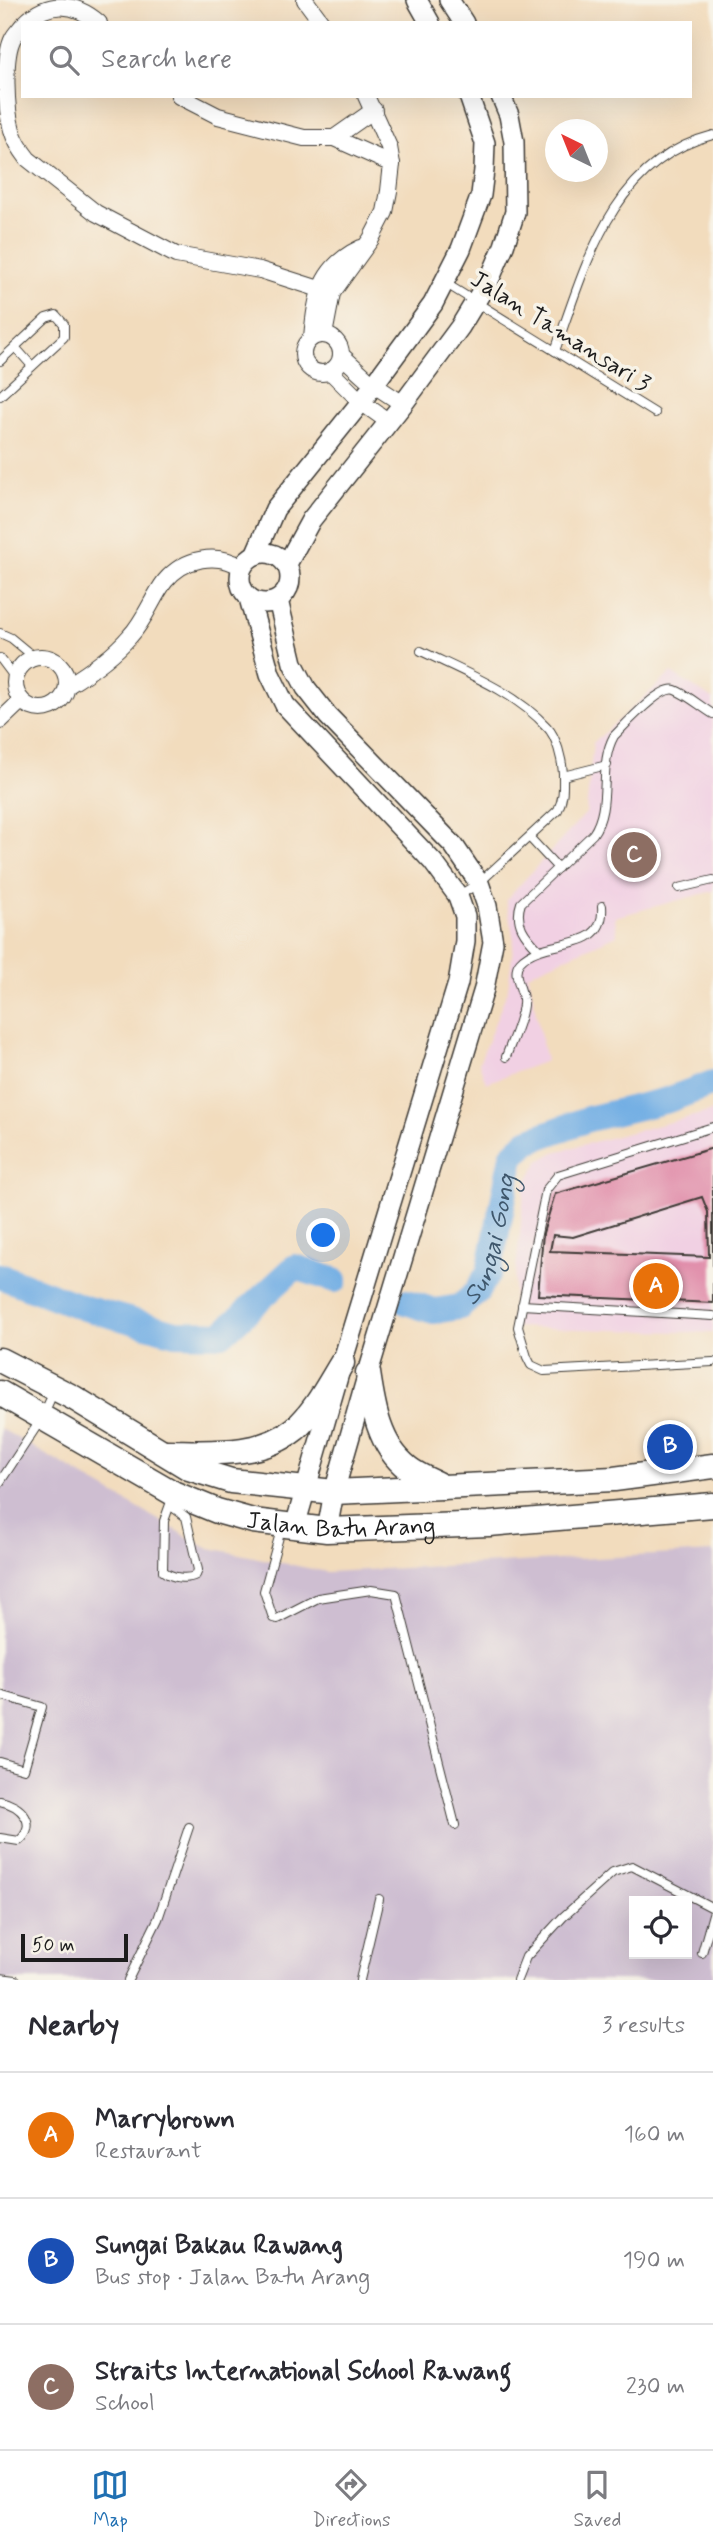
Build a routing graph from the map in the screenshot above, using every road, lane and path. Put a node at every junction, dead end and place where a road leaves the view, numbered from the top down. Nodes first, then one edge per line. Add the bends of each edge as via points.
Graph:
1 (305, 0) edge
2 (416, 0) edge
3 (449, 0) edge
4 (28, 21) edge
5 (97, 21) edge
6 (321, 21) edge
7 (429, 21) edge
8 (463, 21) edge
9 (21, 28) edge
10 (183, 98) edge
11 (470, 98) edge
12 (502, 98) edge
13 (370, 103) edge
14 (713, 135) edge
15 (334, 138) junction
16 (392, 164) junction
17 (445, 283) junction
18 (325, 291) junction
19 (477, 303) junction
20 (318, 336) junction
21 (15, 347) junction
22 (555, 351) junction
23 (341, 355) junction
24 (0, 361) edge
25 (32, 366) junction
26 (330, 371) junction
27 (374, 385) junction
28 (0, 396) edge
29 (361, 402) junction
30 (403, 404) junction
31 (654, 413) dead end
32 (389, 422) junction
33 (249, 561) junction
34 (287, 564) junction
35 (249, 597) junction
36 (278, 600) junction
37 (0, 634) edge
38 (421, 651) dead end
39 (34, 657) junction
40 (0, 658) edge
41 (58, 663) junction
42 (99, 665) junction
43 (15, 678) junction
44 (67, 687) junction
45 (21, 701) junction
46 (713, 714) edge
47 (0, 721) edge
48 (607, 765) junction
49 (563, 776) junction
50 (530, 838) junction
51 (558, 868) junction
52 (713, 880) edge
53 (479, 883) junction
54 (678, 888) dead end
55 (458, 896) junction
56 (602, 906) dead end
57 (539, 950) junction
58 (506, 1057) dead end
59 (713, 1127) edge
60 (522, 1305) junction
61 (713, 1316) edge
62 (0, 1360) edge
63 (713, 1362) edge
64 (342, 1363) junction
65 (368, 1373) junction
66 (55, 1389) junction
67 (0, 1393) edge
68 (42, 1418) junction
69 (160, 1452) junction
70 (713, 1466) edge
71 (0, 1482) edge
72 (445, 1488) junction
73 (304, 1489) junction
74 (334, 1492) junction
75 (172, 1500) junction
76 (713, 1505) edge
77 (289, 1526) junction
78 (327, 1530) junction
79 (0, 1695) edge
80 (0, 1762) edge
81 (0, 1801) edge
82 (455, 1825) dead end
83 (189, 1827) dead end
84 (0, 1838) edge
85 (379, 1899) dead end
86 (713, 1908) edge
87 (713, 1914) edge
88 (702, 1954) dead end
89 (0, 1978) edge
90 (16, 1980) edge
91 (128, 1980) edge
92 (360, 1980) edge
93 (517, 1980) edge

1 - 6 street
2 - 7 street
3 - 8 street
4 - 5 street via 44,9 73,6
9 - 18 street via 12,38 8,56 8,95 12,130 28,159 96,213 176,255 260,270
10 - 15 street via 218,116 262,128 304,138
11 - 17 street via 485,143 481,195
12 - 19 street via 514,142 515,212
13 - 15 street
13 - 16 street
14 - 22 lane via 688,141 629,188 604,223
15 - 16 street
16 - 18 street via 385,212 363,247 347,254 327,276
17 - 19 lane, Jalan Tamansari 3
17 - 27 street
18 - 20 street
19 - 22 lane, Jalan Tamansari 3
19 - 30 street
20 - 23 street via 335,339
20 - 26 street via 307,342 306,365 317,372
21 - 24 lane
21 - 25 lane
21 - 25 lane via 46,318 56,315 64,324 64,337
22 - 31 lane, Jalan Tamansari 3
23 - 26 street
23 - 27 street
25 - 28 lane
26 - 29 street
27 - 29 street
27 - 30 street
29 - 32 street
29 - 33 street via 275,509
30 - 32 street
32 - 34 street via 311,520
33 - 34 street via 269,553
33 - 35 street via 241,584
33 - 42 street via 198,559 181,567 165,582 132,635
34 - 36 street via 291,580
35 - 36 street via 263,603
35 - 55 street via 270,674 285,705 433,862
36 - 53 street via 293,663 306,688 454,846
37 - 39 lane
38 - 49 lane via 510,697 550,729
39 - 41 street
39 - 43 street via 22,665
40 - 43 lane
41 - 42 street
41 - 44 street
42 - 44 street
43 - 45 street
44 - 45 street via 60,702 45,709
45 - 47 street
46 - 48 lane via 667,689 614,736
48 - 49 lane
48 - 51 lane via 600,824
49 - 50 lane via 564,797 558,810
50 - 51 lane
50 - 53 lane
51 - 57 lane via 521,903 517,914 524,934
52 - 54 lane
53 - 55 lane
53 - 65 street via 493,942 484,989
55 - 64 street via 465,916 465,940 458,983
56 - 57 lane via 599,928 587,939
57 - 58 lane via 520,962 516,973 524,1003
59 - 60 lane via 558,1175 546,1190
60 - 61 lane
60 - 63 lane via 518,1326 527,1357 531,1365 544,1371
62 - 66 main road, Jalan Batu Arang
64 - 69 main road via 295,1429 258,1448
64 - 73 street
65 - 72 main road via 386,1446 408,1468
65 - 74 street
66 - 68 lane
66 - 69 main road, Jalan Batu Arang
67 - 68 main road, Jalan Batu Arang
68 - 71 lane
68 - 75 main road, Jalan Batu Arang
69 - 73 main road, Jalan Batu Arang via 189,1468 231,1481
70 - 72 main road, Jalan Batu Arang via 614,1479
72 - 74 main road, Jalan Batu Arang
73 - 74 main road, Jalan Batu Arang
73 - 77 street
74 - 78 street
75 - 75 lane via 164,1521 163,1571 190,1578 198,1570 186,1517
75 - 77 main road, Jalan Batu Arang
76 - 78 main road, Jalan Batu Arang via 489,1524
77 - 78 main road, Jalan Batu Arang
77 - 82 lane via 264,1591 273,1618 318,1598 371,1590 396,1594
79 - 80 lane via 42,1707 24,1769
81 - 84 lane via 26,1816 29,1827 19,1841
83 - 91 lane via 158,1919
85 - 92 lane
86 - 93 lane via 632,1866 613,1872 526,1956
87 - 88 lane
89 - 90 lane

